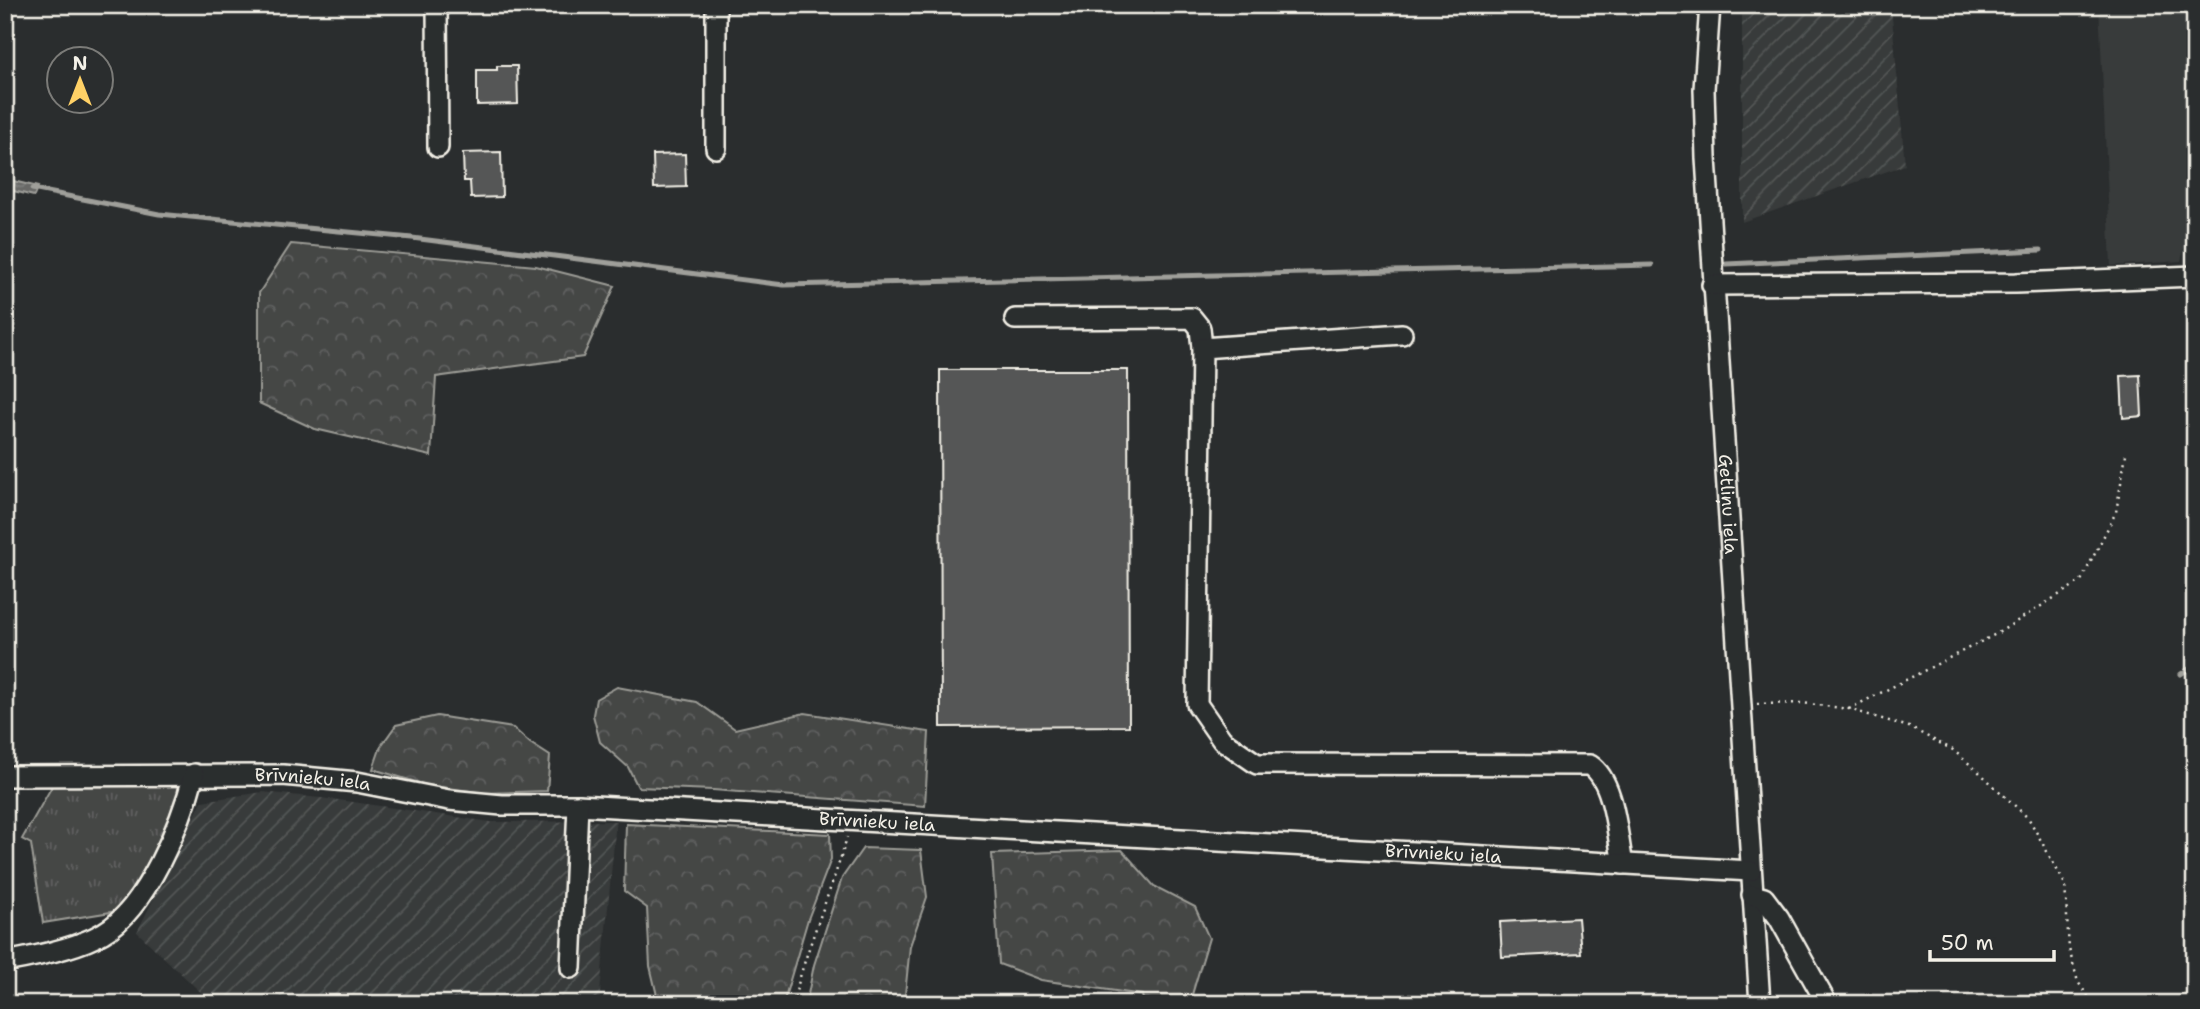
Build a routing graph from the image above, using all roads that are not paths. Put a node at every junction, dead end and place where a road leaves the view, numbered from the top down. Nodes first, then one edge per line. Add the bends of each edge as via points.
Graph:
1 (437, 5) edge
2 (716, 5) edge
3 (1710, 5) edge
4 (438, 147) dead end
5 (716, 148) dead end
6 (2195, 276) edge
7 (1713, 285) junction
8 (1015, 319) dead end
9 (1402, 334) dead end
10 (1202, 348) junction
11 (194, 774) junction
12 (5, 776) edge
13 (578, 805) junction
14 (1623, 864) junction
15 (1751, 871) junction
16 (1752, 895) junction
17 (5, 962) edge
18 (570, 968) dead end
19 (1760, 1004) edge
20 (1828, 1004) edge

1 - 4 street
2 - 5 street
3 - 7 street, Getliņu iela via 1704,89
6 - 7 street via 2016,283
7 - 15 street, Getliņu iela
8 - 10 street via 1192,318 1200,328
9 - 10 street
10 - 14 street via 1197,704 1222,740 1256,764 1590,765 1607,784
11 - 12 street, Brīvnieku iela
11 - 13 street, Brīvnieku iela via 283,775 356,782 449,800
11 - 17 street via 164,854 127,915 102,934 40,956
13 - 14 street, Brīvnieku iela
13 - 18 street
14 - 15 street, Brīvnieku iela
15 - 16 street, Getliņu iela
16 - 19 street, Getliņu iela
16 - 20 street via 1764,898 1779,918

